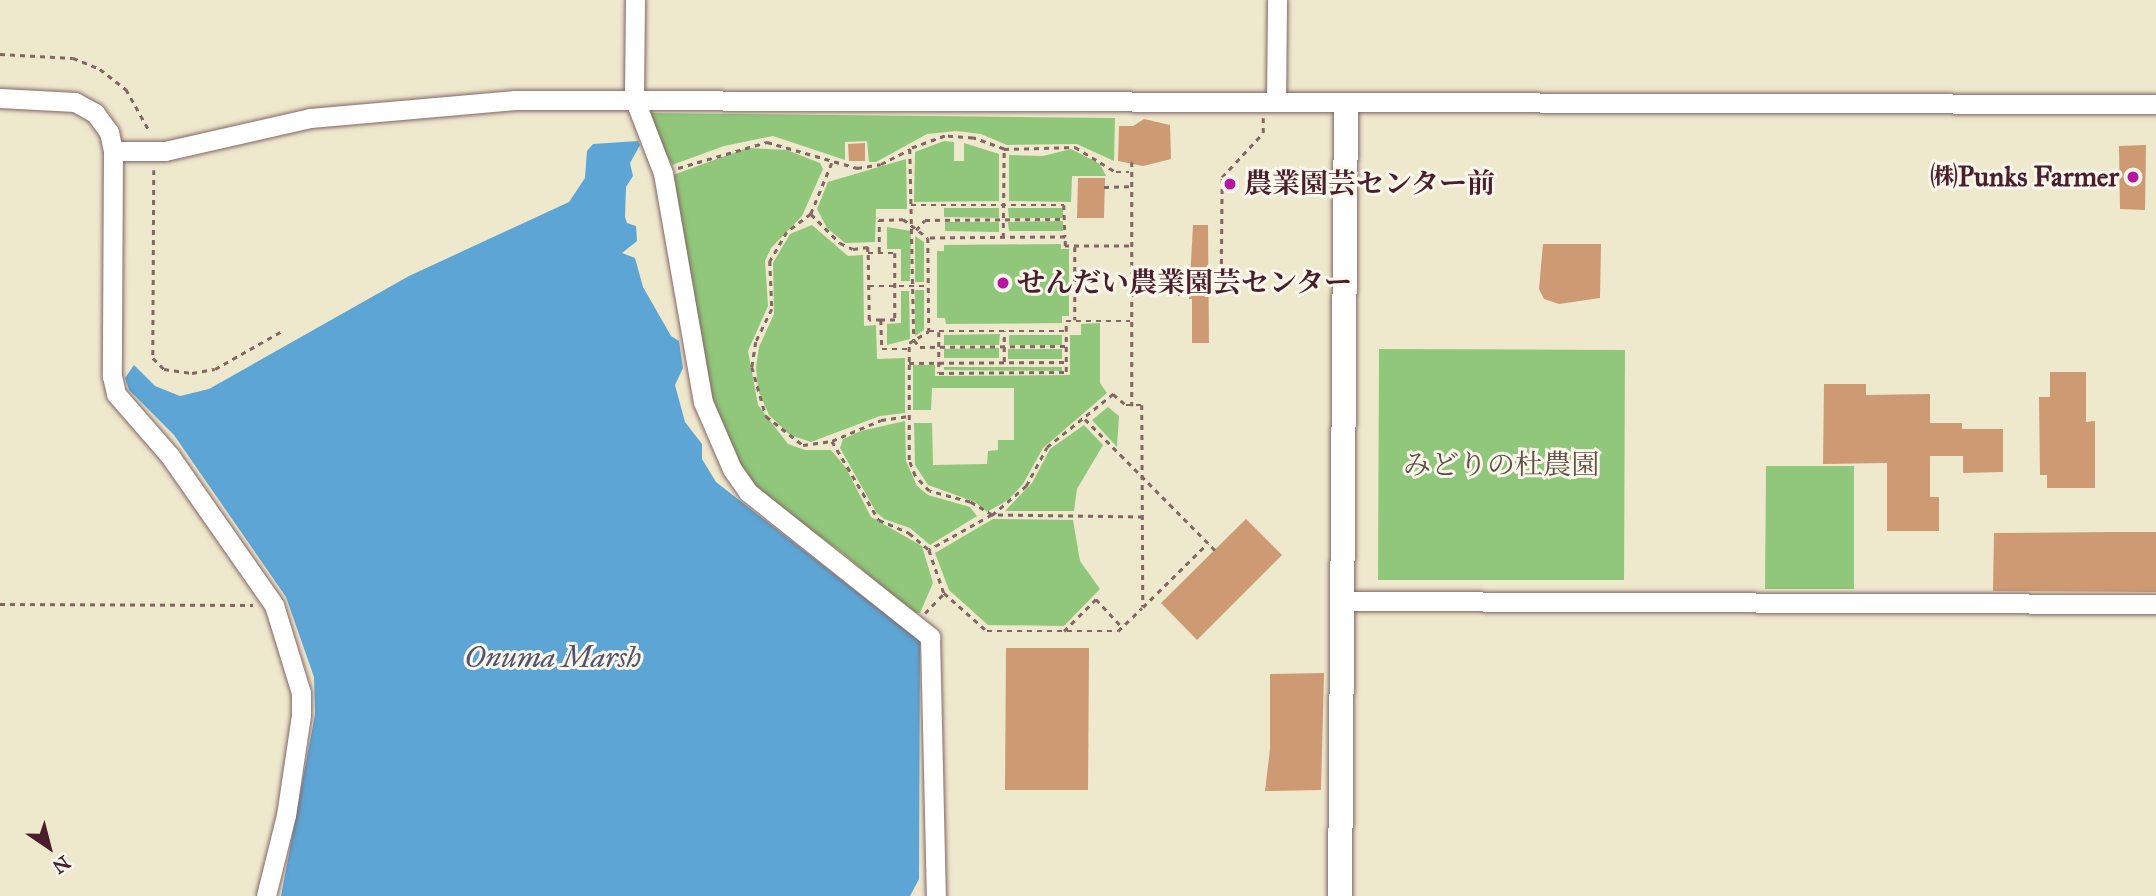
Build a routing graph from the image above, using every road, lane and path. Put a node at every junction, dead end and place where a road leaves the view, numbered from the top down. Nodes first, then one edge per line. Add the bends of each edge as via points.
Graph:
1 (635, 0) edge
2 (1277, 0) edge
3 (0, 54) edge
4 (0, 98) edge
5 (634, 98) junction
6 (1270, 102) junction
7 (2156, 104) edge
8 (1346, 105) junction
9 (910, 149) junction
10 (1004, 149) junction
11 (117, 151) junction
12 (149, 151) junction
13 (1132, 162) dead end
14 (832, 163) junction
15 (1129, 172) junction
16 (663, 173) junction
17 (1129, 186) junction
18 (1104, 187) dead end
19 (911, 205) junction
20 (1003, 205) junction
21 (811, 214) junction
22 (1065, 219) junction
23 (1003, 220) junction
24 (912, 226) junction
25 (916, 230) junction
26 (1065, 237) junction
27 (928, 238) junction
28 (1003, 238) junction
29 (1129, 246) junction
30 (1075, 247) junction
31 (868, 253) junction
32 (879, 253) junction
33 (1130, 284) junction
34 (1182, 284) junction
35 (1189, 284) dead end
36 (1211, 284) dead end
37 (1169, 285) junction
38 (869, 286) junction
39 (895, 286) junction
40 (911, 286) junction
41 (928, 286) junction
42 (881, 320) junction
43 (1075, 321) junction
44 (1130, 321) junction
45 (282, 331) dead end
46 (929, 331) junction
47 (939, 331) junction
48 (1004, 331) junction
49 (1066, 331) junction
50 (914, 340) junction
51 (1066, 346) junction
52 (939, 347) junction
53 (1004, 347) junction
54 (909, 349) junction
55 (1004, 362) junction
56 (1066, 362) junction
57 (909, 363) junction
58 (939, 363) junction
59 (1132, 406) junction
60 (909, 416) junction
61 (1084, 419) junction
62 (832, 441) junction
63 (1142, 478) junction
64 (992, 515) junction
65 (1143, 517) junction
66 (1208, 543) junction
67 (929, 550) junction
68 (1215, 550) dead end
69 (944, 593) junction
70 (1343, 601) junction
71 (0, 604) edge
72 (2156, 604) edge
73 (274, 605) junction
74 (1143, 607) junction
75 (916, 622) junction
76 (1122, 627) junction
77 (1063, 631) junction
78 (267, 896) edge
79 (936, 896) edge
80 (1340, 896) edge

1 - 5 street
2 - 6 street
3 - 12 path via 73,58 100,69 126,89 143,113
4 - 11 street via 75,102 95,113
5 - 6 street
5 - 12 street via 516,100 310,118
5 - 16 street
6 - 8 street
6 - 36 path via 1263,133 1222,177 1221,284
7 - 8 street
8 - 70 street
9 - 10 path via 945,136 973,138
9 - 14 path via 871,168
9 - 19 path
10 - 15 path via 1075,147 1116,172
10 - 20 path
11 - 12 street
11 - 73 street via 112,376 116,394 170,456
12 - 45 path via 153,358 164,369 192,373 215,369
13 - 15 path
14 - 16 path via 767,142
14 - 21 path
15 - 17 path
16 - 75 street via 702,395 736,476 748,492
17 - 18 path
17 - 29 path
19 - 20 path
19 - 24 path
20 - 22 path via 1064,205
20 - 23 path
21 - 31 path via 840,243 853,249 868,247
21 - 62 path via 788,232 773,253 769,276 772,309 756,342 752,367 759,401 776,428 803,445
22 - 23 path
22 - 26 path
23 - 25 path via 925,220
23 - 28 path
24 - 25 path
24 - 32 path via 903,219 880,220
24 - 40 path
25 - 27 path
26 - 28 path
26 - 30 path via 1065,246
27 - 28 path
27 - 41 path
29 - 30 path
29 - 33 path
30 - 43 path
31 - 32 path
31 - 38 path
32 - 39 path via 895,253
33 - 37 path
33 - 44 path
34 - 35 path
34 - 37 path via 1182,274 1168,274
34 - 37 path via 1182,295 1168,295
38 - 39 path
38 - 42 path via 869,320
39 - 40 path
39 - 42 path via 895,320
40 - 41 path
40 - 50 path
41 - 46 path
42 - 54 path via 882,349
43 - 44 path
43 - 49 path via 1066,321
44 - 59 path
46 - 47 path
46 - 50 path
47 - 48 path
47 - 52 path
48 - 49 path
48 - 53 path
49 - 51 path
50 - 52 path via 920,347
50 - 54 path
51 - 53 path
51 - 56 path
52 - 53 path
52 - 58 path
53 - 55 path
54 - 57 path
55 - 56 path
55 - 58 path
56 - 58 path via 1066,372 952,373 939,373
57 - 58 path
57 - 60 path
59 - 61 path via 1113,394
59 - 63 path via 1142,405
60 - 62 path via 881,420
60 - 64 path via 909,460 920,484 929,492 970,502
61 - 63 path
61 - 64 path via 1047,447 1026,486
62 - 67 path via 879,520 909,533
63 - 65 path
63 - 66 path
64 - 65 path
64 - 67 path
65 - 74 path
66 - 68 path
66 - 74 path
67 - 69 path
69 - 75 path
69 - 77 path via 987,631
70 - 72 street
70 - 80 street
71 - 73 path
73 - 78 street via 301,693 301,715 286,815
74 - 76 path
75 - 79 street via 932,646
76 - 77 path via 1118,631
76 - 77 path via 1096,599

